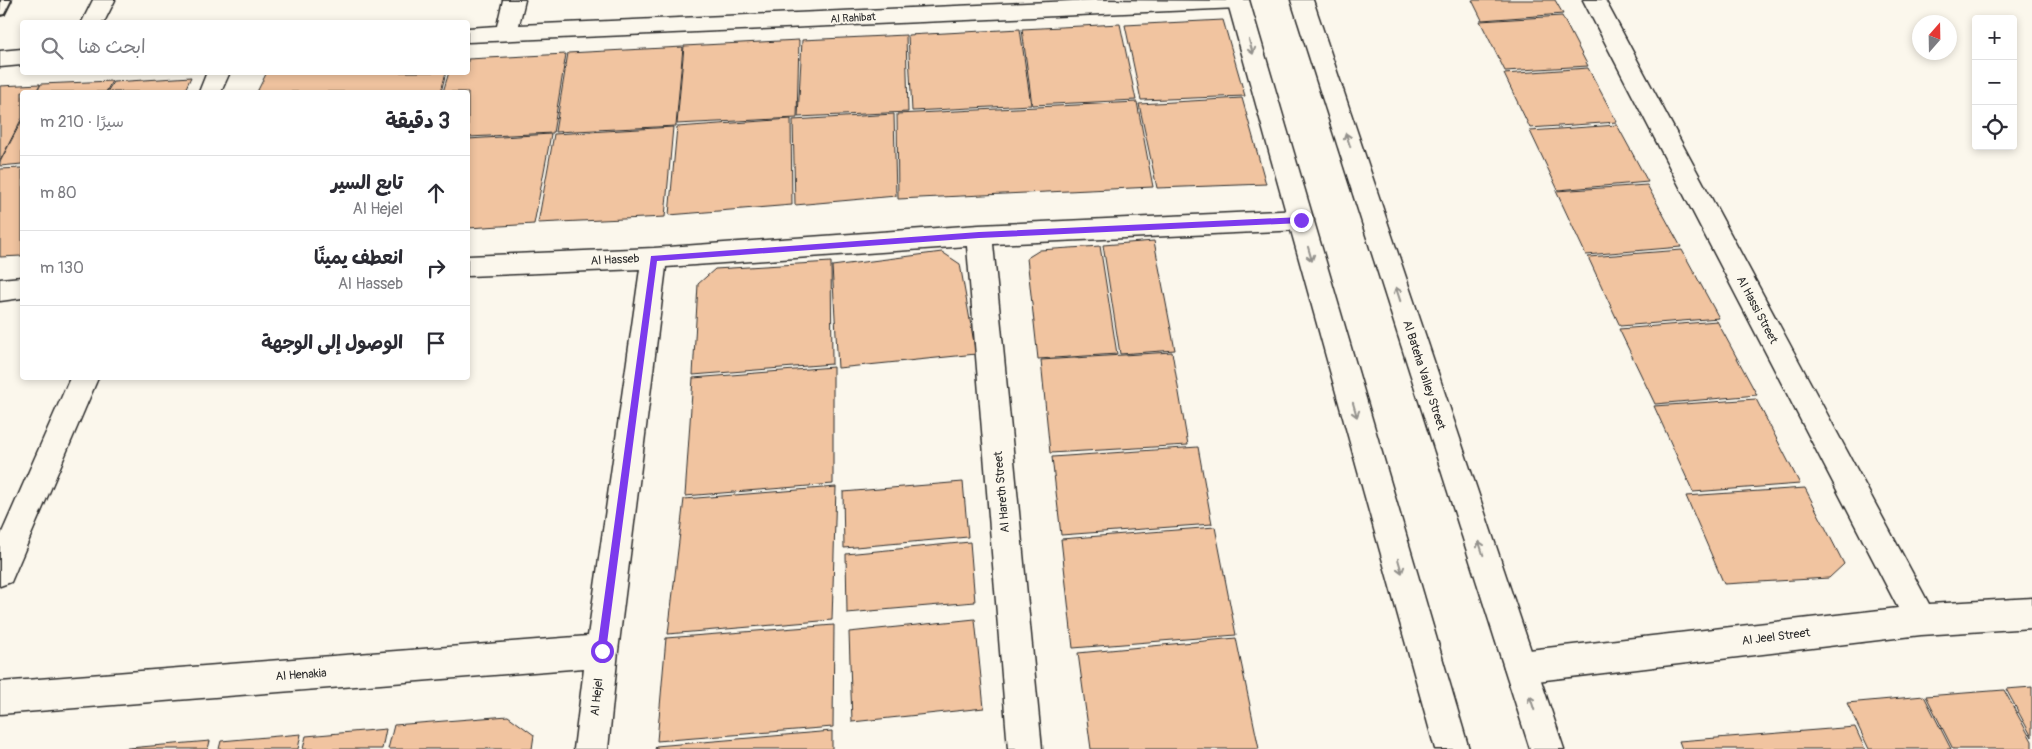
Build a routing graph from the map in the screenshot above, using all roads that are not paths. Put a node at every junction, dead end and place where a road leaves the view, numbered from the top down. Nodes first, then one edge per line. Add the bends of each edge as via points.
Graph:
1 (6, 0) edge
2 (104, 0) edge
3 (514, 0) edge
4 (1238, 0) edge
5 (1302, 0) edge
6 (1594, 0) edge
7 (0, 11) edge
8 (94, 20) edge
9 (506, 34) junction
10 (470, 36) edge
11 (20, 57) edge
12 (0, 58) edge
13 (218, 75) edge
14 (211, 90) edge
15 (1301, 220) junction
16 (979, 235) junction
17 (654, 258) junction
18 (470, 266) edge
19 (20, 288) edge
20 (0, 290) edge
21 (83, 380) edge
22 (0, 572) edge
23 (2032, 613) edge
24 (1921, 620) junction
25 (602, 651) junction
26 (1520, 667) junction
27 (0, 698) edge
28 (591, 749) edge
29 (1025, 749) edge
30 (1452, 749) edge
31 (1547, 749) edge

1 - 7 lane
2 - 8 street
3 - 9 street
4 - 9 street, Al Rahibat
4 -> 15 street
26 -> 5 street, Al Bateha Valley Street
6 - 24 street, Al Hassi Street
9 - 10 street, Al Rahibat
11 - 12 street
13 - 14 street
15 - 16 street, Al Hasseb
15 -> 30 street
16 - 17 street, Al Hasseb
16 - 29 street, Al Hareth Street
17 - 18 street, Al Hasseb
17 - 25 street, Al Hejel
19 - 20 street
21 - 22 street
23 - 24 street, Al Jeel Street
24 - 26 street, Al Jeel Street
25 - 27 street, Al Henakia
25 - 28 street, Al Hejel
31 -> 26 street, Al Bateha Valley Street

